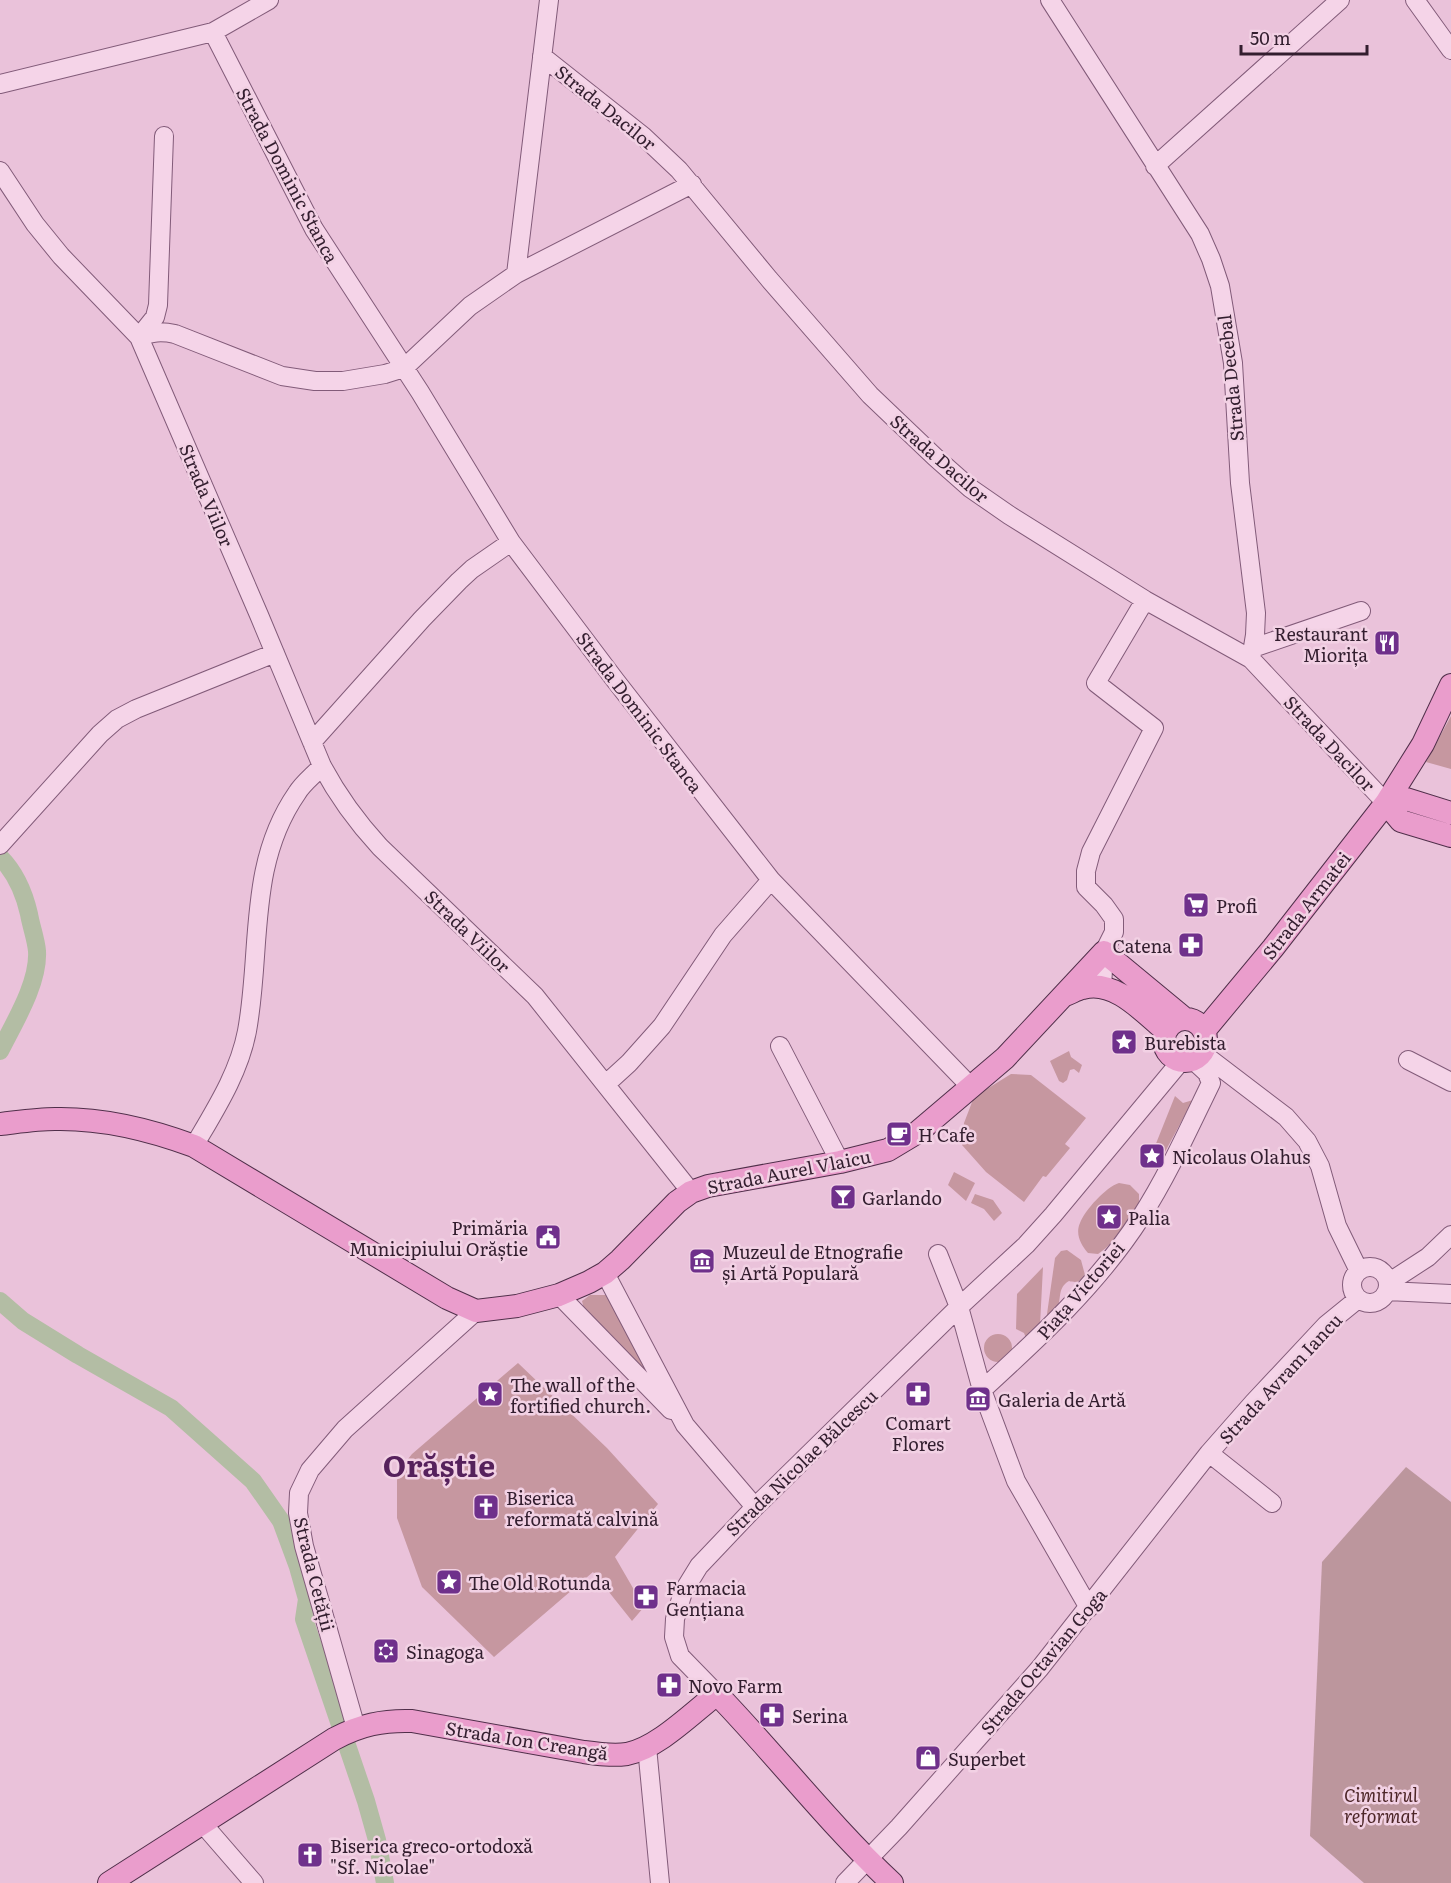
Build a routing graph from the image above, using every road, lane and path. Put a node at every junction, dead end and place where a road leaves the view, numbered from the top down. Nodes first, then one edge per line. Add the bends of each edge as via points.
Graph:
1 (269, 0) edge
2 (549, 0) edge
3 (1050, 0) edge
4 (1340, 0) edge
5 (1415, 0) edge
6 (213, 32) junction
7 (1451, 50) edge
8 (542, 56) junction
9 (0, 84) edge
10 (164, 136) dead end
11 (1155, 166) junction
12 (0, 171) edge
13 (692, 184) junction
14 (516, 274) junction
15 (139, 337) junction
16 (404, 368) junction
17 (511, 542) junction
18 (1145, 600) junction
19 (1361, 611) dead end
20 (275, 653) junction
21 (1252, 654) junction
22 (1451, 685) edge
23 (312, 742) junction
24 (322, 766) junction
25 (1386, 803) junction
26 (1451, 813) edge
27 (1451, 836) edge
28 (2, 843) edge
29 (771, 880) junction
30 (1104, 952) junction
31 (1102, 987) junction
32 (1065, 995) junction
33 (1189, 1039) junction
34 (780, 1046) dead end
35 (1408, 1060) dead end
36 (1231, 1075) junction
37 (1451, 1082) edge
38 (1211, 1083) junction
39 (606, 1084) junction
40 (972, 1088) junction
41 (0, 1124) edge
42 (194, 1146) junction
43 (840, 1162) junction
44 (691, 1192) junction
45 (1451, 1235) edge
46 (938, 1254) dead end
47 (1359, 1271) junction
48 (605, 1273) junction
49 (1388, 1287) junction
50 (1451, 1294) edge
51 (559, 1295) junction
52 (1358, 1299) junction
53 (959, 1307) junction
54 (476, 1311) junction
55 (982, 1389) junction
56 (685, 1425) junction
57 (1209, 1453) junction
58 (1272, 1503) dead end
59 (754, 1507) junction
60 (1089, 1608) junction
61 (717, 1694) junction
62 (348, 1732) junction
63 (647, 1746) junction
64 (202, 1823) junction
65 (868, 1860) junction
66 (109, 1883) edge
67 (254, 1883) edge
68 (660, 1883) edge
69 (845, 1883) edge
70 (892, 1883) edge

1 - 6 street
2 - 8 street
3 - 11 street, Strada Decebal
4 - 11 street
5 - 7 street
6 - 9 street
6 - 16 street, Strada Dominic Stanca via 314,229
8 - 13 street, Strada Dacilor via 643,136
8 - 14 street
10 - 15 street via 158,305 155,317
11 - 21 street, Strada Decebal via 1200,234 1220,286 1233,363 1240,483 1256,613
12 - 15 street, Strada Viilor via 35,224
13 - 14 street
13 - 18 street, Strada Dacilor via 870,395 927,450 970,488 1009,515
14 - 16 street via 470,306
15 - 16 street via 150,332 175,334 282,376 315,381 343,381
15 - 20 street, Strada Viilor
16 - 17 street, Strada Dominic Stanca
17 - 23 street via 459,581
17 - 29 street, Strada Dominic Stanca
18 - 21 street, Strada Dacilor
18 - 30 street via 1096,682 1154,728 1091,852 1086,871 1086,887 1114,919 1114,932
19 - 21 street
20 - 23 street, Strada Viilor
20 - 28 street via 117,719
21 - 25 street, Strada Dacilor
22 - 25 main road, Strada Armatei via 1423,744
23 - 24 street, Strada Viilor
24 - 39 street, Strada Viilor via 363,829 527,988
24 - 42 street via 298,791 272,837 260,896 247,1031 233,1076
25 - 26 main road via 1406,799
25 - 27 main road via 1401,821
25 - 33 main road, Strada Armatei via 1225,1007
29 - 39 street via 723,935 662,1026
29 - 40 street, Strada Dominic Stanca
30 - 31 street
30 - 32 main road
30 - 33 main road
31 - 32 main road via 1085,987
31 - 33 main road via 1118,992
32 - 40 main road
33 - 36 street
33 - 38 street
33 - 53 street, Strada Nicolae Bălcescu via 1053,1215
34 - 43 street
35 - 37 street
36 - 38 street
36 - 47 street via 1286,1117 1307,1141 1320,1166 1337,1226
38 - 55 street, Piața Victoriei via 1166,1175 1100,1272 1041,1336
39 - 44 street, Strada Viilor
40 - 43 main road, Strada Aurel Vlaicu via 918,1132 888,1150
41 - 42 main road via 56,1119 95,1121
42 - 54 main road via 447,1298
43 - 44 main road, Strada Aurel Vlaicu
44 - 48 main road
45 - 49 street
46 - 53 street
47 - 49 street via 1376,1268 1385,1275
47 - 52 street via 1352,1285
48 - 51 main road
48 - 56 street
49 - 50 street
49 - 52 street via 1375,1303
51 - 54 main road
51 - 56 street
52 - 57 street, Strada Avram Iancu via 1320,1330
53 - 55 street
53 - 59 street, Strada Nicolae Bălcescu
54 - 62 street, Strada Cetății via 345,1429 310,1470 298,1494 304,1546
55 - 60 street via 1016,1481
56 - 59 street
57 - 58 street, Strada Avram Iancu
57 - 60 street, Strada Octavian Goga
59 - 61 street, Strada Nicolae Bălcescu via 699,1566 683,1592 675,1619 674,1637 680,1656
60 - 65 street, Strada Octavian Goga
61 - 63 main road, Strada Ion Creangă
61 - 65 main road, Strada Nicolae Bălcescu
62 - 63 main road, Strada Ion Creangă via 391,1720 606,1755 627,1754
62 - 64 main road, Strada Ion Creangă
63 - 68 street
64 - 66 main road, Strada Ion Creangă
64 - 67 street
65 - 69 street, Strada Octavian Goga
65 - 70 main road, Strada Nicolae Bălcescu

